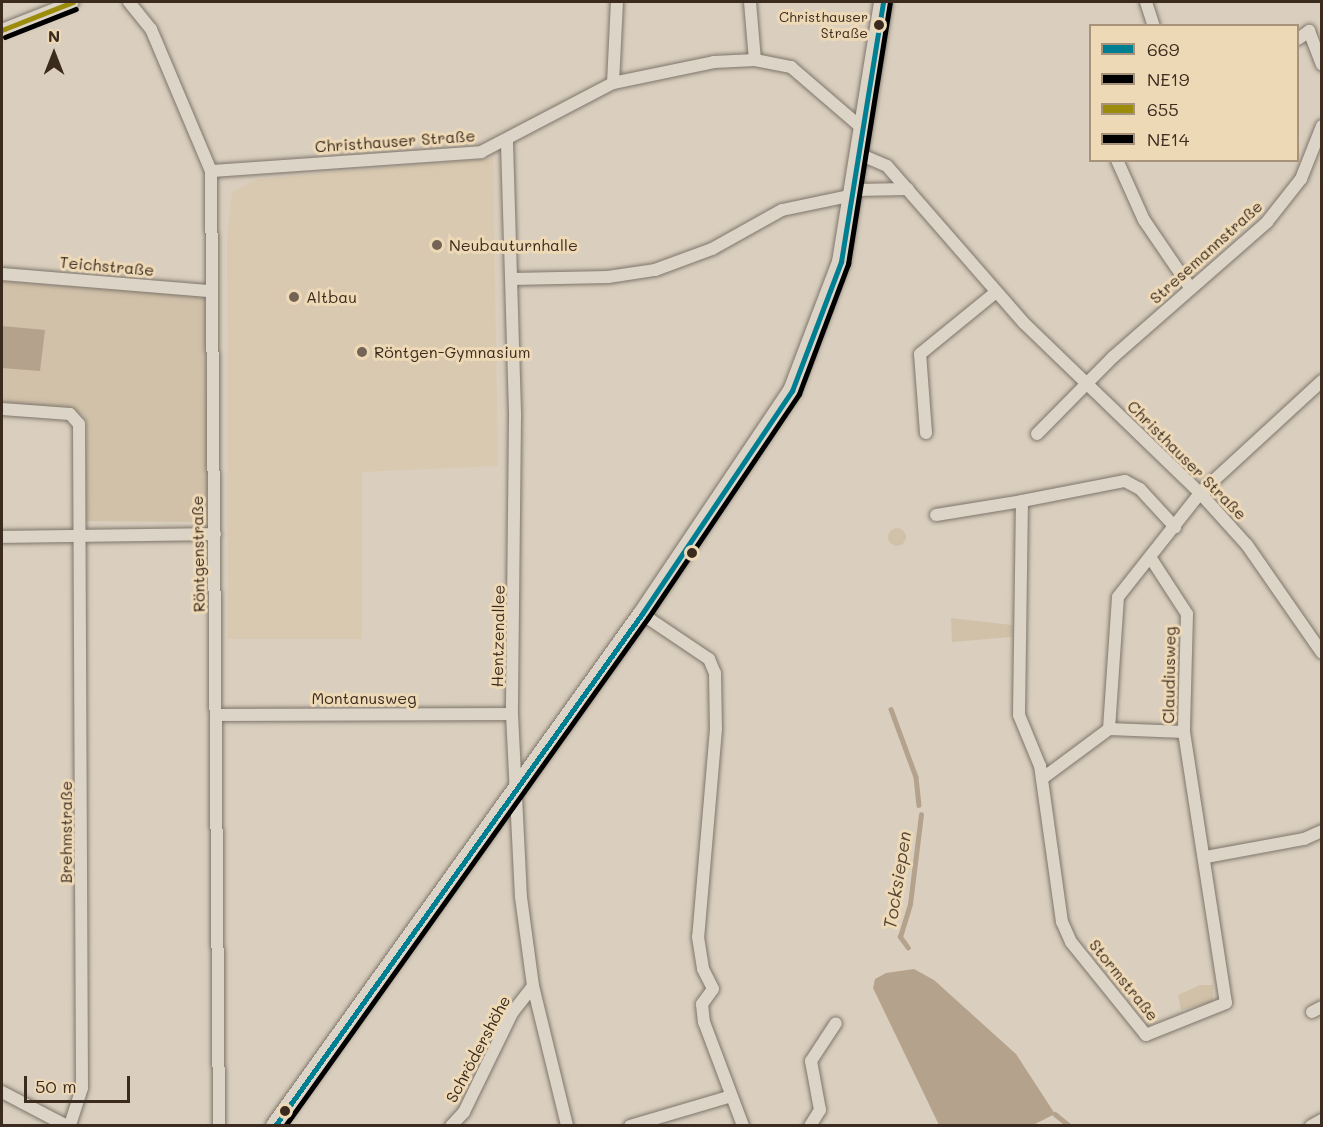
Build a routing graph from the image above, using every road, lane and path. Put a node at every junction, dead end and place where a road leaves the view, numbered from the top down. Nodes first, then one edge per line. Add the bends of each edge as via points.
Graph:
1 (73, 2) edge
2 (129, 2) edge
3 (617, 2) edge
4 (750, 2) edge
5 (883, 2) edge
6 (1146, 2) edge
7 (1153, 24) edge
8 (2, 30) edge
9 (1299, 38) edge
10 (755, 60) junction
11 (1322, 65) edge
12 (613, 83) junction
13 (1322, 126) edge
14 (863, 129) junction
15 (507, 143) junction
16 (860, 154) junction
17 (1118, 162) edge
18 (211, 171) junction
19 (908, 189) junction
20 (854, 193) junction
21 (2, 274) edge
22 (512, 279) junction
23 (1191, 289) junction
24 (211, 291) junction
25 (996, 292) junction
26 (1322, 381) edge
27 (1086, 382) junction
28 (2, 409) edge
29 (926, 433) dead end
30 (1037, 434) dead end
31 (1200, 493) junction
32 (1022, 501) junction
33 (936, 515) dead end
34 (1175, 527) junction
35 (215, 534) junction
36 (80, 536) junction
37 (2, 537) edge
38 (1150, 557) junction
39 (642, 614) junction
40 (1322, 653) edge
41 (513, 714) junction
42 (216, 715) junction
43 (1109, 729) junction
44 (1184, 732) junction
45 (1043, 778) junction
46 (516, 788) junction
47 (1322, 831) edge
48 (1206, 856) junction
49 (533, 986) junction
50 (836, 1023) dead end
51 (2, 1092) edge
52 (731, 1096) junction
53 (1322, 1120) edge
54 (68, 1125) edge
55 (219, 1125) edge
56 (275, 1125) edge
57 (451, 1125) edge
58 (567, 1125) edge
59 (630, 1125) edge
60 (743, 1125) edge
61 (810, 1125) edge
62 (1311, 1125) edge

1 - 8 street
2 - 18 street, Röntgenstraße via 151,29
3 - 12 street
4 - 10 street
5 - 14 main road
6 - 7 street
9 - 11 street via 1309,31
10 - 12 street, Christhauser Straße via 665,69
10 - 14 street, Christhauser Straße via 803,74
12 - 15 street, Christhauser Straße
13 - 23 street, Stresemannstraße via 1289,198
14 - 16 main road
15 - 18 street, Christhauser Straße via 482,152
15 - 22 street, Hentzenallee
16 - 19 street, Christhauser Straße via 888,166
16 - 20 main road
17 - 23 street via 1144,220
18 - 24 street, Röntgenstraße
19 - 20 street
19 - 25 street, Christhauser Straße
20 - 22 street via 782,210 712,249 655,270 608,277
20 - 39 main road via 834,290 807,362 777,417
21 - 24 street, Teichstraße
22 - 41 street, Hentzenallee
23 - 27 street, Stresemannstraße
24 - 35 street, Röntgenstraße
25 - 27 street, Christhauser Straße
25 - 29 street via 920,354
26 - 31 street
27 - 30 street
27 - 31 street, Christhauser Straße
28 - 36 street, Brehmstraße via 65,413 78,419
31 - 34 street
31 - 40 street, Christhauser Straße via 1246,545
32 - 33 street
32 - 34 street via 1125,481 1140,489
32 - 45 street via 1018,715
34 - 38 street
35 - 36 street
35 - 42 street, Röntgenstraße
36 - 37 street
36 - 54 street, Brehmstraße via 82,1088
38 - 43 street via 1115,604
38 - 44 street, Claudiusweg via 1186,614
39 - 46 main road
39 - 52 street via 709,659 715,673 714,751 698,926 703,969 713,989 702,1004 704,1022
41 - 42 street, Montanusweg
41 - 46 street, Hentzenallee
42 - 55 street, Röntgenstraße
43 - 44 street
43 - 45 street
44 - 48 street, Stormstraße
45 - 48 street, Stormstraße via 1064,927 1146,1035 1226,1003
46 - 49 street, Hentzenallee via 521,897
46 - 56 main road
47 - 48 street via 1304,839
49 - 57 street, Schrödershöhe via 512,1013 464,1112
49 - 58 street, Hentzenallee
50 - 61 street via 811,1061 820,1110
51 - 54 street
52 - 59 street
52 - 60 street
53 - 62 street

